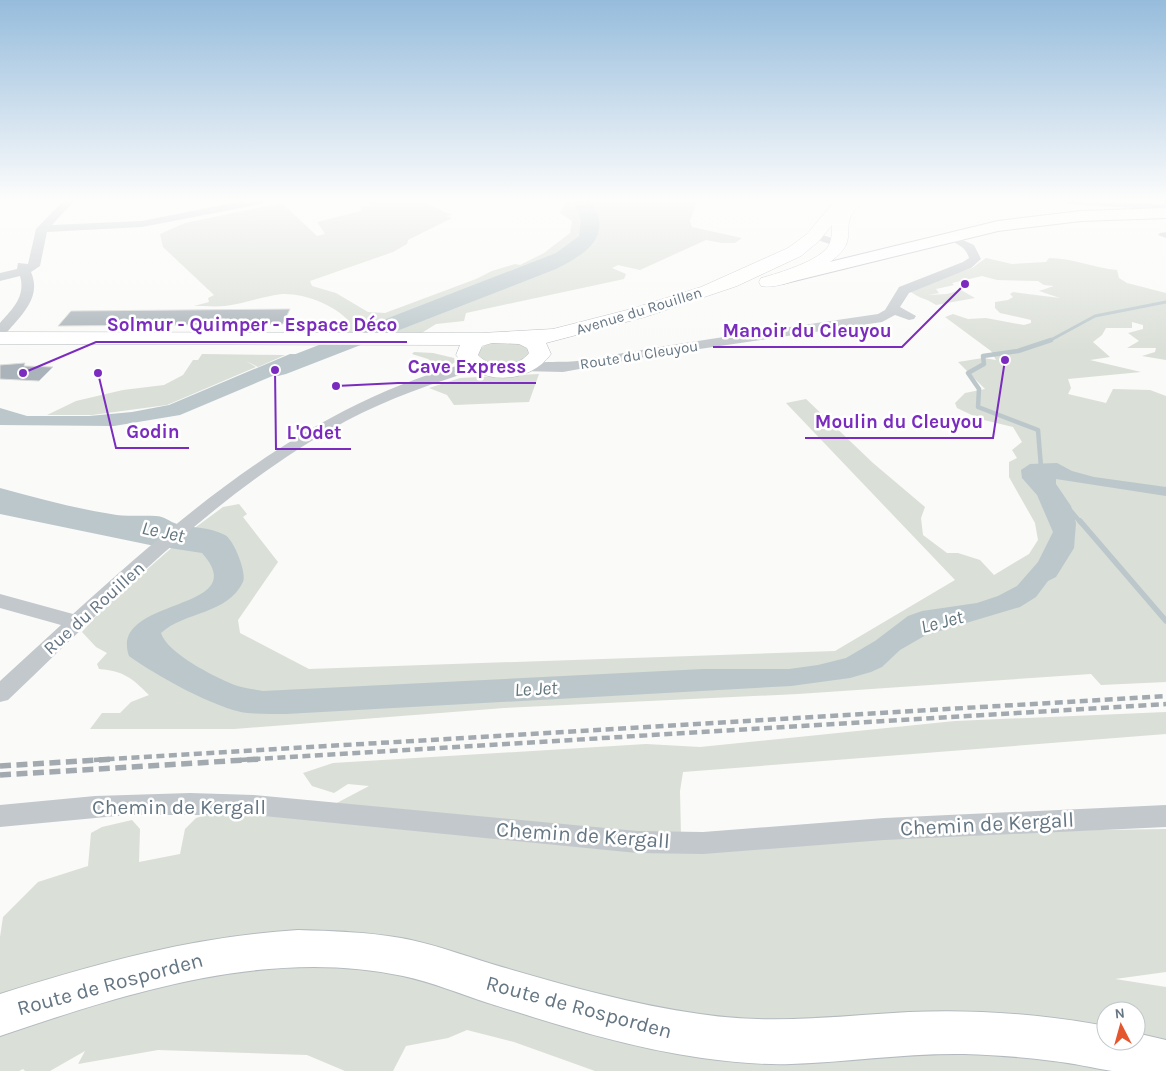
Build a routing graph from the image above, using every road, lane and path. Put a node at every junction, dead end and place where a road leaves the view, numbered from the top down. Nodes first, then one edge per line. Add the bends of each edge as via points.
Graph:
1 (34, 251) edge
2 (795, 251) edge
3 (833, 251) edge
4 (892, 251) edge
5 (972, 251) edge
6 (864, 258) junction
7 (818, 262) junction
8 (28, 269) junction
9 (0, 272) edge
10 (0, 277) edge
11 (772, 281) junction
12 (730, 282) junction
13 (892, 309) junction
14 (910, 316) dead end
15 (2, 329) edge
16 (485, 339) junction
17 (0, 348) edge
18 (531, 354) junction
19 (471, 360) junction
20 (0, 601) edge
21 (78, 622) junction
22 (0, 694) edge
23 (0, 816) edge
24 (1166, 816) edge
25 (0, 1015) edge
26 (1166, 1062) edge

1 - 8 street
2 - 12 main road, Avenue du Rouillen
3 - 7 main road, Avenue du Rouillen
4 - 6 street
5 - 13 street, Route du Cleuyou via 975,259 967,265 904,290
6 - 7 street
6 - 11 street
7 - 11 main road, Avenue du Rouillen
7 - 12 street
8 - 9 street
8 - 10 street
8 - 15 street via 24,302
11 - 18 main road, Avenue du Rouillen via 566,339
12 - 18 main road, Avenue du Rouillen via 555,335
13 - 14 street
13 - 18 street, Route du Cleuyou via 882,318 548,369
15 - 16 main road via 332,340
16 - 18 main road via 504,336
16 - 19 main road via 472,345
17 - 19 main road via 433,348
18 - 19 main road via 498,370
19 - 21 street, Rue du Rouillen via 325,427 230,491
20 - 21 street
21 - 22 street, Rue du Rouillen
23 - 24 street, Chemin de Kergall via 87,806 254,805 638,842 704,843 884,829
25 - 26 street, Route de Rosporden via 192,959 242,952 329,948 403,957 640,1027 703,1037 787,1042 934,1032 1042,1036 1104,1046

